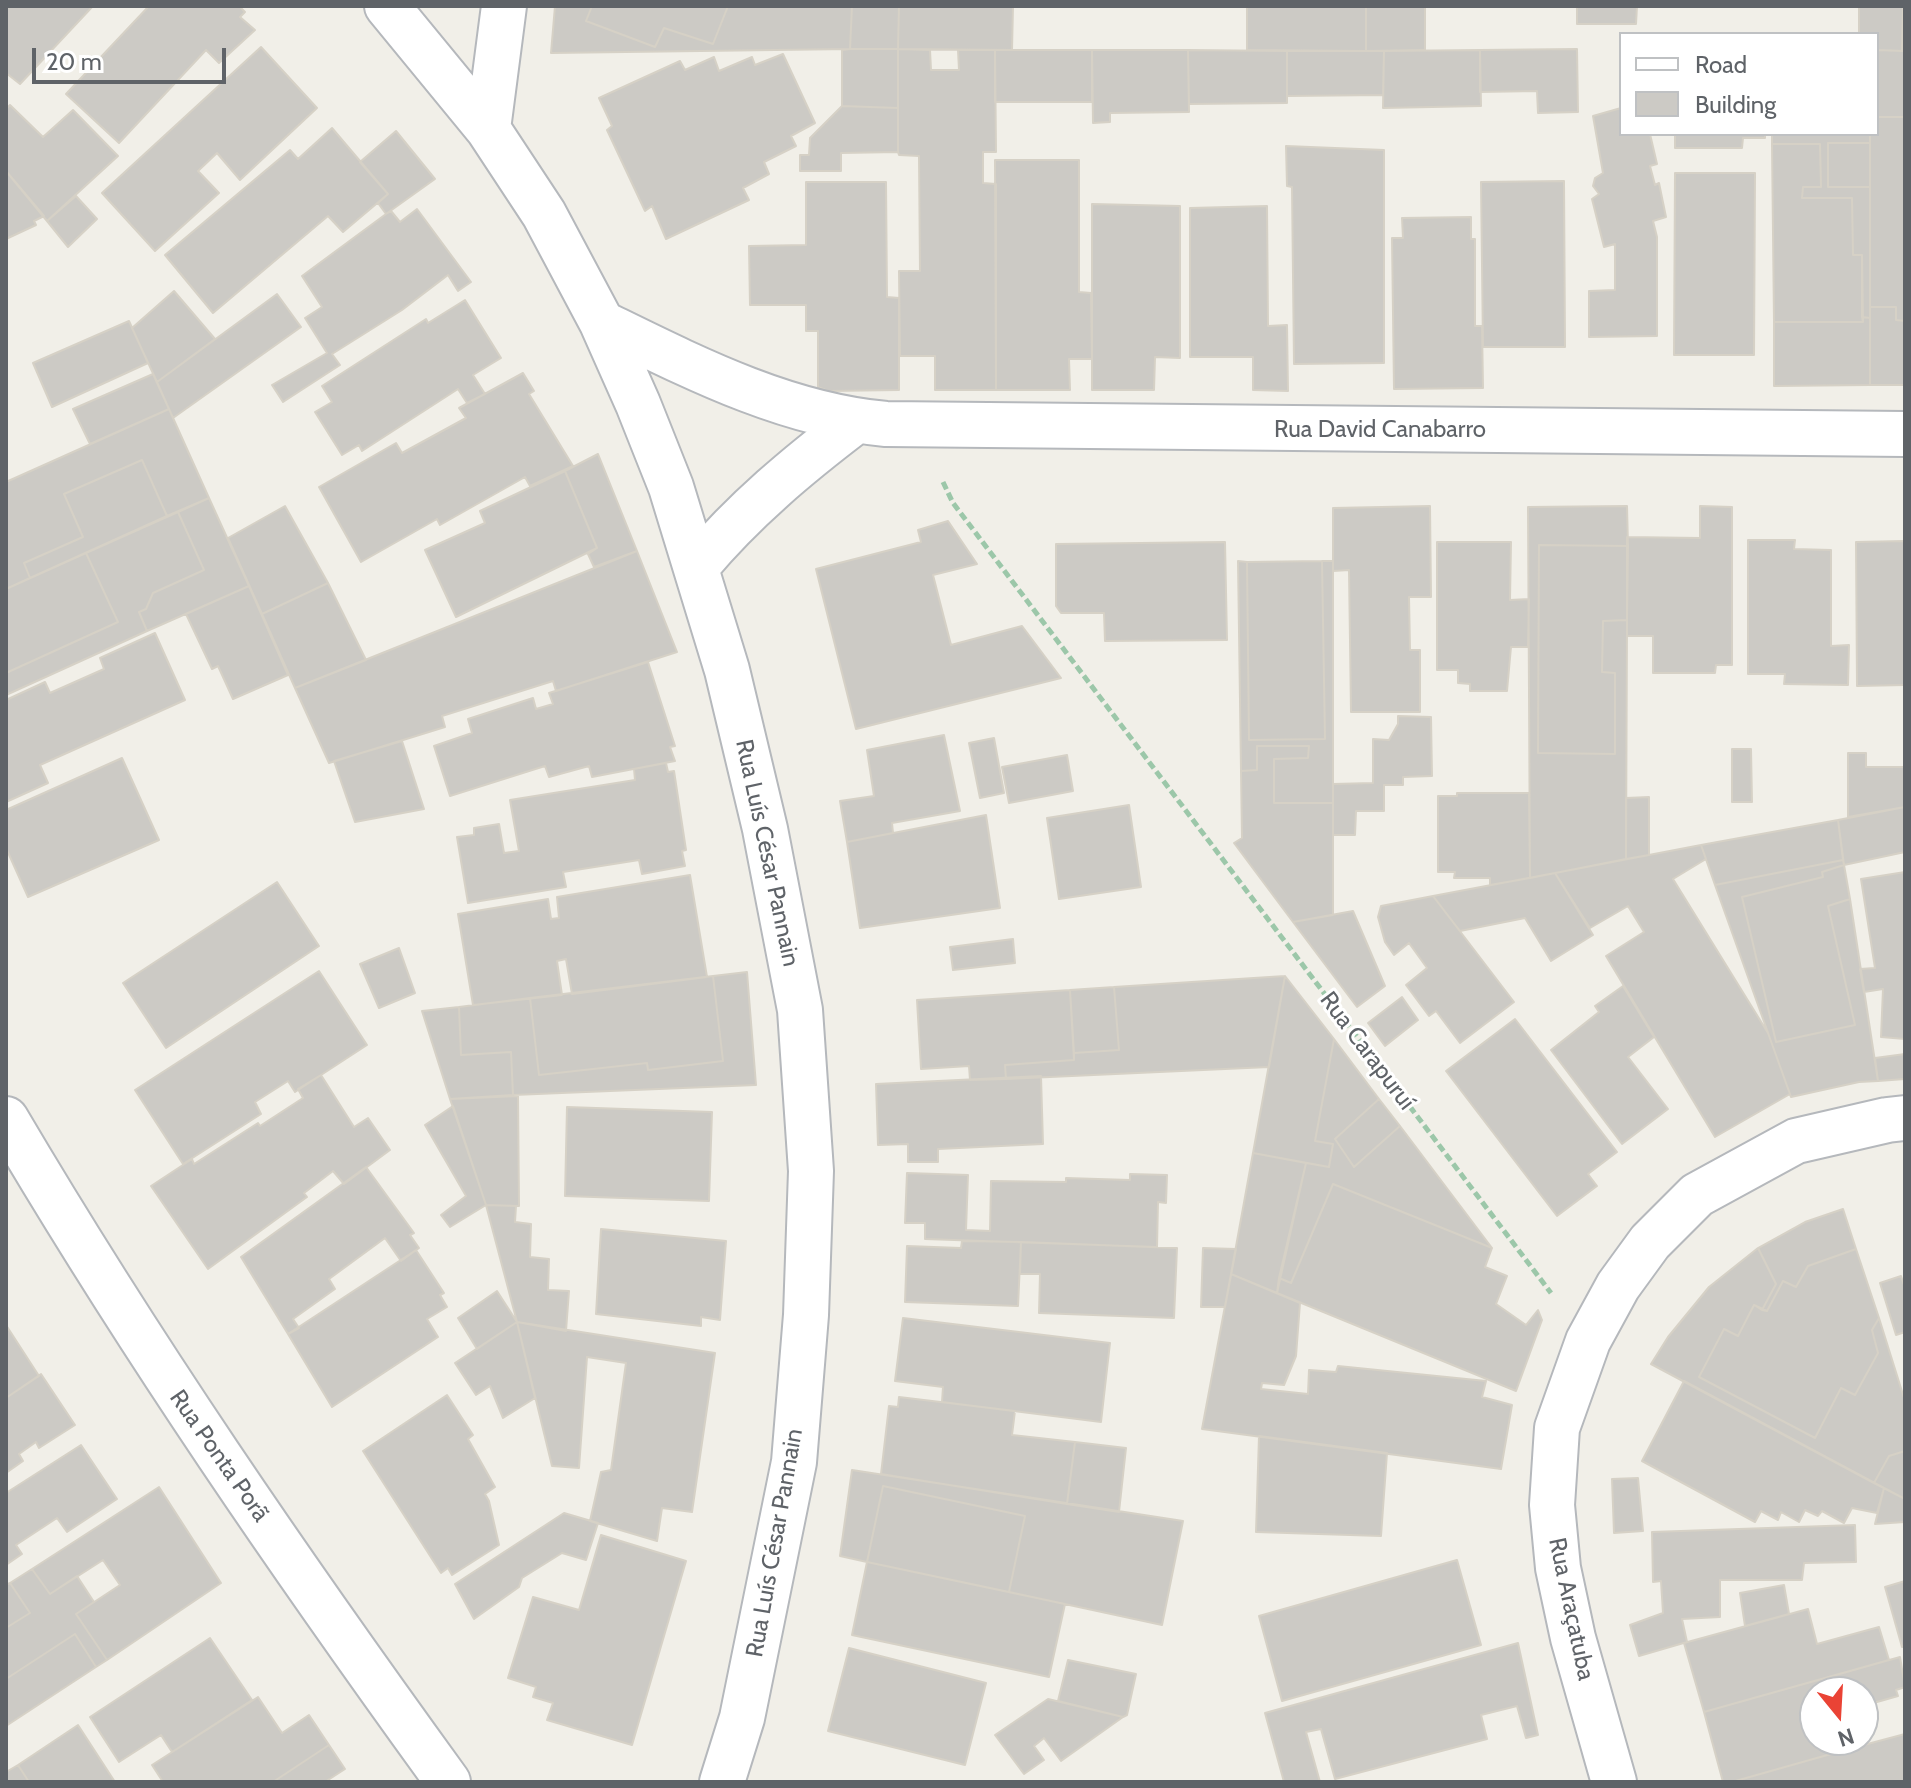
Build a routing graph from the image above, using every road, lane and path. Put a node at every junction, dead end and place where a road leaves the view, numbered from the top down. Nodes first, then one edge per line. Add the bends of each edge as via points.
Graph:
1 (387, 6) edge
2 (504, 6) edge
3 (488, 129) junction
4 (602, 323) junction
5 (856, 421) junction
6 (914, 426) junction
7 (1905, 434) edge
8 (697, 566) junction
9 (1905, 1118) edge
10 (6, 1119) edge
11 (1588, 1341) junction
12 (448, 1782) edge
13 (722, 1782) edge
14 (1614, 1782) edge

1 - 3 street, Rua Luís César Pannain
2 - 3 street
3 - 4 street, Rua Luís César Pannain via 544,214
4 - 5 street, Rua David Canabarro via 731,384
4 - 8 street, Rua Luís César Pannain via 671,487
5 - 6 street, Rua David Canabarro
5 - 8 street via 759,499
6 - 7 street, Rua David Canabarro
6 - 11 path, Rua Carapuruí via 953,503
8 - 13 street, Rua Luís César Pannain via 765,829 800,1010 811,1171 794,1462 742,1718
9 - 11 street via 1796,1141 1697,1195 1650,1242
10 - 12 street, Rua Ponta Porã via 173,1389
11 - 14 street, Rua Araçatuba via 1557,1428 1552,1505 1573,1638

